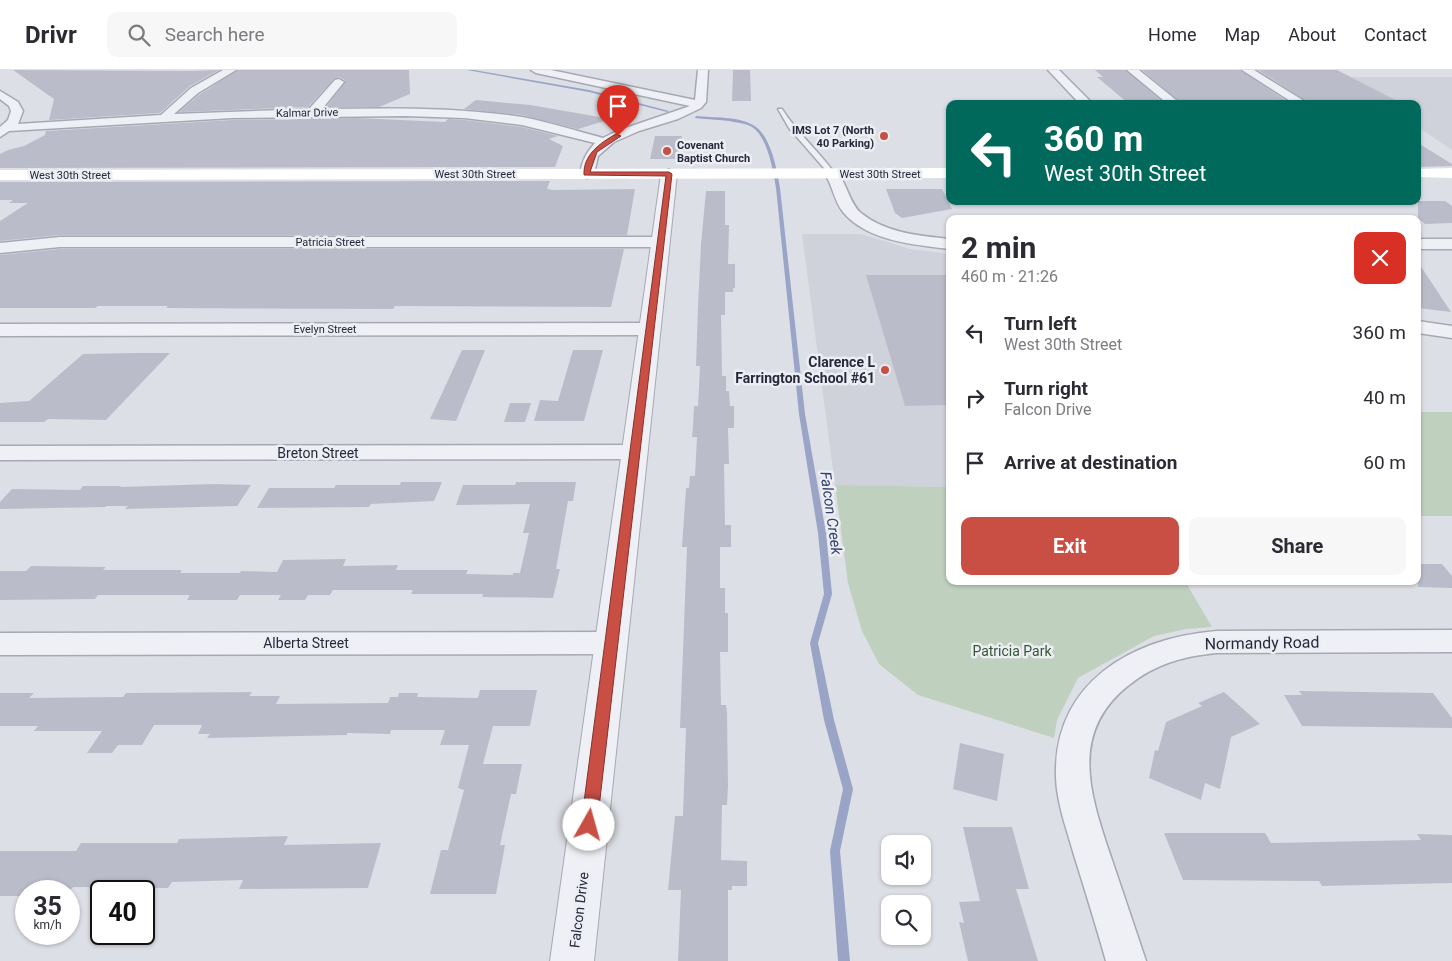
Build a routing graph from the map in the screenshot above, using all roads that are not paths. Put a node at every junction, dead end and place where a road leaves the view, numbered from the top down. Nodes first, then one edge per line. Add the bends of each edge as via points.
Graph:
1 (231, 70) edge
2 (536, 70) edge
3 (703, 70) edge
4 (1053, 70) edge
5 (1132, 70) edge
6 (1247, 70) edge
7 (581, 75) edge
8 (339, 82) dead end
9 (0, 94) edge
10 (1083, 100) edge
11 (1170, 100) edge
12 (1296, 100) edge
13 (436, 103) dead end
14 (699, 104) junction
15 (780, 110) dead end
16 (313, 112) junction
17 (425, 113) junction
18 (164, 119) junction
19 (3, 131) edge
20 (606, 142) junction
21 (946, 173) edge
22 (1421, 173) edge
23 (1452, 173) edge
24 (587, 174) junction
25 (669, 174) junction
26 (832, 174) junction
27 (0, 175) edge
28 (661, 242) junction
29 (946, 244) edge
30 (1421, 244) edge
31 (1452, 244) edge
32 (0, 248) edge
33 (1421, 327) edge
34 (650, 329) junction
35 (0, 330) edge
36 (1452, 332) edge
37 (635, 452) junction
38 (0, 453) edge
39 (1452, 641) edge
40 (612, 643) junction
41 (0, 644) edge
42 (572, 961) edge
43 (1126, 961) edge

1 - 18 street via 189,94
2 - 7 street
3 - 14 street
4 - 10 street
5 - 11 street
6 - 12 street
7 - 14 street
8 - 16 street
9 - 19 street via 14,104 17,111 13,122
13 - 17 street
14 - 20 street via 673,118 629,131
15 - 26 lane
16 - 17 street, Kalmar Drive
16 - 18 street, Kalmar Drive
17 - 20 street, Kalmar Drive via 523,121 561,128
18 - 19 street, Kalmar Drive
20 - 24 street via 592,155
21 - 26 main road, West 30th Street
22 - 23 main road
24 - 25 main road, West 30th Street
24 - 27 main road, West 30th Street
25 - 26 main road, West 30th Street
25 - 28 street, Falcon Drive
26 - 29 street via 847,208 865,223 898,235
28 - 32 street, Patricia Street via 60,242
28 - 34 street, Falcon Drive
30 - 31 street
33 - 36 street
34 - 35 street, Evelyn Street
34 - 37 street, Falcon Drive
37 - 38 street, Breton Street
37 - 40 street, Falcon Drive
39 - 43 street, Normandy Road via 1192,644 1158,654 1129,668 1097,695 1088,706 1082,722 1073,754 1072,779 1080,821
40 - 41 street, Alberta Street
40 - 42 street, Falcon Drive

